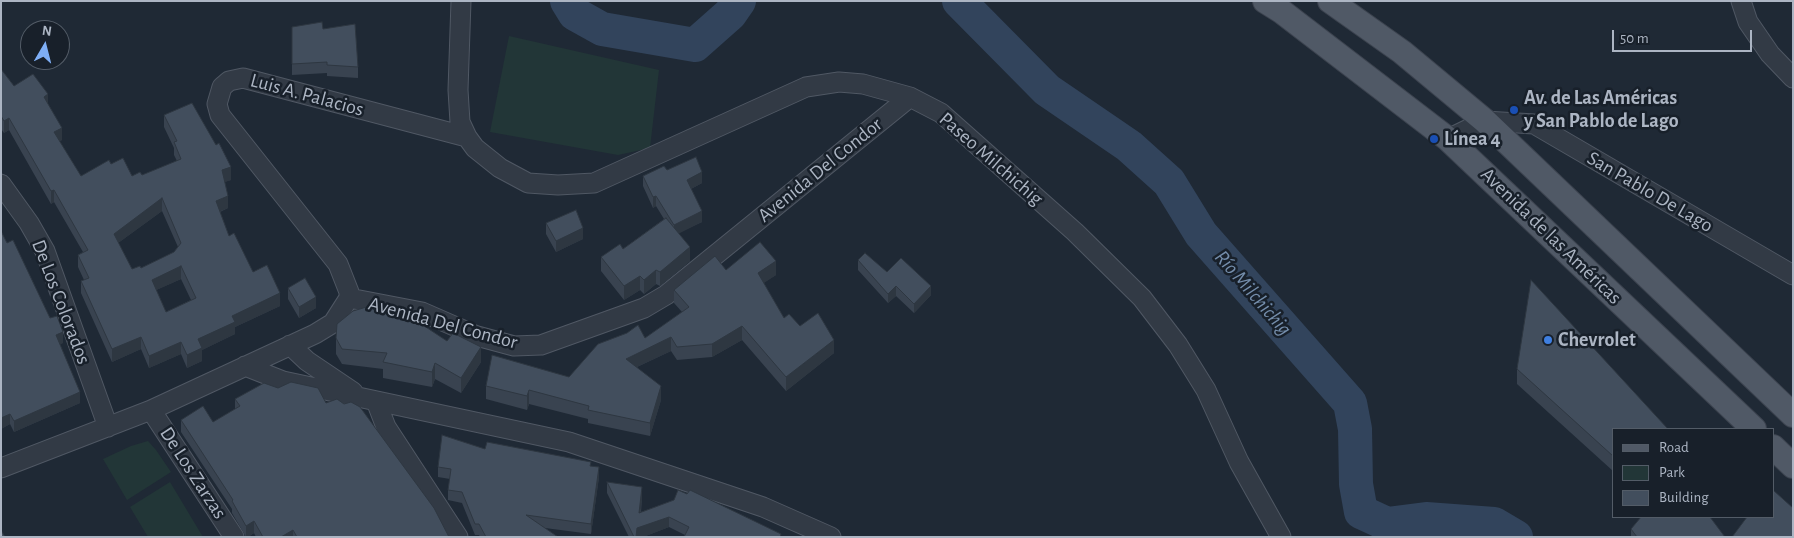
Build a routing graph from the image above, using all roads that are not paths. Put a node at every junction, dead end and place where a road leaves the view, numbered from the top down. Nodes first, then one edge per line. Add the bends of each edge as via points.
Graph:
1 (461, 1) edge
2 (1265, 1) edge
3 (1330, 1) edge
4 (1741, 1) edge
5 (1793, 78) edge
6 (910, 98) junction
7 (1485, 121) junction
8 (467, 137) junction
9 (1448, 139) junction
10 (4, 194) edge
11 (1793, 275) edge
12 (349, 298) junction
13 (290, 346) junction
14 (245, 366) junction
15 (368, 399) junction
16 (151, 410) junction
17 (1793, 415) edge
18 (108, 427) junction
19 (1753, 428) edge
20 (1774, 448) edge
21 (1793, 466) edge
22 (1, 468) edge
23 (234, 537) edge
24 (458, 537) edge
25 (831, 537) edge
26 (1282, 537) edge

1 - 8 street, Paseo Milchichig via 458,90 460,122
2 - 9 main road, Avenida de las Américas
3 - 7 main road, Avenida de las Américas via 1402,52
4 - 5 street via 1748,22 1770,54
6 - 8 street, Paseo Milchichig via 863,84 839,82 806,87 594,183 528,183 500,168
6 - 12 street, Avenida Del Condor via 666,295 644,308 563,338 541,345 514,346 477,336 422,312
6 - 26 street, Paseo Milchichig via 941,113 1075,232 1142,298 1178,344 1206,390 1239,462
7 - 9 street, San Pablo De Lago
7 - 11 street, San Pablo De Lago via 1534,124
7 - 17 main road, Avenida de las Américas
8 - 12 street, Luis A. Palacios via 243,78 229,81 222,87 217,104 220,115 338,264
9 - 19 main road, Avenida de las Américas
10 - 18 street, De Los Colorados via 30,223 45,251
12 - 13 street, Avenida Del Condor via 333,323
13 - 14 street, Avenida Del Condor
13 - 15 street via 307,361
14 - 15 street via 283,381
14 - 16 street, Avenida Del Condor
15 - 24 street
15 - 25 street via 569,442 763,507
16 - 18 street, Avenida Del Condor
16 - 23 street, De Los Zarzas
18 - 22 street, Avenida Del Condor
20 - 21 main road

